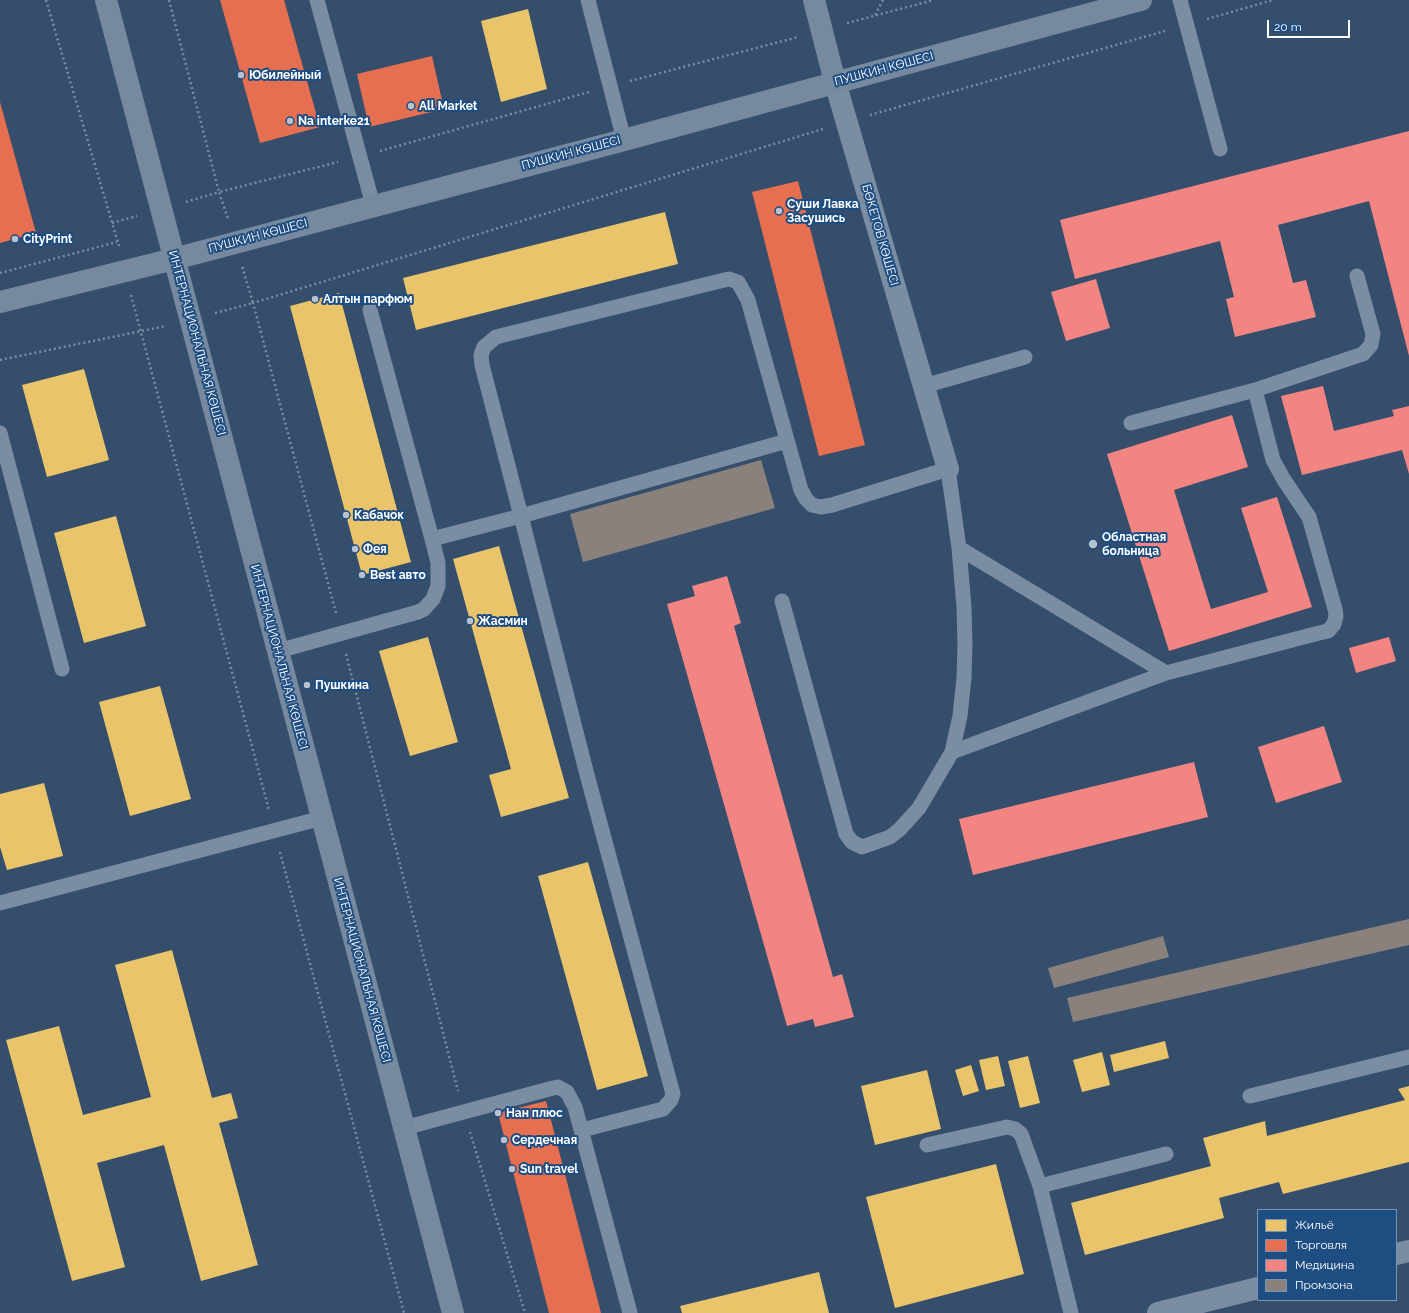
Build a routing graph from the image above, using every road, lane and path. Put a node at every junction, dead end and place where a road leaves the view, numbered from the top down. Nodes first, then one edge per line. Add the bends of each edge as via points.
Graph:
1 (46, 0) edge
2 (106, 0) edge
3 (169, 0) edge
4 (317, 0) edge
5 (588, 0) edge
6 (814, 0) edge
7 (883, 0) edge
8 (934, 0) edge
9 (1141, 0) edge
10 (1180, 0) edge
11 (1274, 0) edge
12 (875, 16) junction
13 (1187, 24) junction
14 (821, 30) junction
15 (835, 82) junction
16 (610, 87) junction
17 (847, 122) junction
18 (624, 140) junction
19 (1220, 149) dead end
20 (360, 156) junction
21 (373, 205) junction
22 (118, 242) junction
23 (174, 259) junction
24 (125, 270) junction
25 (0, 273) edge
26 (1358, 276) dead end
27 (0, 302) edge
28 (370, 310) dead end
29 (140, 332) junction
30 (1025, 357) dead end
31 (0, 360) edge
32 (924, 386) junction
33 (1255, 390) junction
34 (1131, 423) dead end
35 (0, 434) edge
36 (787, 441) junction
37 (948, 469) junction
38 (521, 516) junction
39 (432, 539) junction
40 (959, 548) junction
41 (782, 601) dead end
42 (341, 634) junction
43 (278, 651) junction
44 (62, 669) dead end
45 (1166, 673) junction
46 (952, 752) junction
47 (322, 818) junction
48 (275, 831) junction
49 (0, 903) edge
50 (1409, 1057) edge
51 (1250, 1096) dead end
52 (464, 1112) junction
53 (404, 1128) junction
54 (582, 1130) junction
55 (927, 1145) dead end
56 (1166, 1154) dead end
57 (1040, 1186) junction
58 (1409, 1251) edge
59 (1397, 1254) edge
60 (1257, 1288) edge
61 (404, 1313) edge
62 (453, 1313) edge
63 (525, 1313) edge
64 (630, 1313) edge
65 (1071, 1313) edge
66 (1158, 1313) edge

1 - 22 path
2 - 23 street, ИНТЕРНАЦИОНАЛЬНАЯ КӨШЕСІ
3 - 20 path via 219,192
4 - 20 lane
5 - 16 lane
6 - 14 street, БӨКЕТОВ КӨШЕСІ
7 - 12 path
8 - 12 path
9 - 15 street, ПУШКИН КӨШЕСІ
10 - 13 lane
11 - 13 path
12 - 14 path
13 - 17 path
13 - 19 lane
14 - 15 street, БӨКЕТОВ КӨШЕСІ
14 - 16 path
15 - 17 street, БӨКЕТОВ КӨШЕСІ
15 - 18 street, ПУШКИН КӨШЕСІ
16 - 18 lane
16 - 20 path
17 - 32 street, БӨКЕТОВ КӨШЕСІ
17 - 42 path via 253,302
18 - 21 street, ПУШКИН КӨШЕСІ
20 - 21 lane
21 - 23 street, ПУШКИН КӨШЕСІ
22 - 24 path
22 - 25 path
23 - 24 street, ПУШКИН КӨШЕСІ
23 - 43 street, ИНТЕРНАЦИОНАЛЬНАЯ КӨШЕСІ
24 - 27 street, ПУШКИН КӨШЕСІ
24 - 29 path
26 - 33 lane via 1373,334 1371,345 1363,354
28 - 39 lane
29 - 31 path
29 - 48 path
30 - 32 lane
32 - 37 street, БӨКЕТОВ КӨШЕСІ
33 - 34 lane
33 - 45 lane via 1273,460 1309,517 1336,616 1334,624 1328,631 1319,634
35 - 44 lane
36 - 37 lane via 801,490 812,505 822,507
36 - 38 lane
36 - 38 lane via 748,300 738,282 720,281 496,337 484,347 481,355 482,365
37 - 40 lane
38 - 39 lane
38 - 54 lane via 588,779 673,1094 663,1108
39 - 42 lane via 439,574 437,592 429,604 412,615
40 - 45 lane
40 - 46 lane via 964,607 964,678 960,716
41 - 46 lane via 846,834 852,842 862,847 890,837 900,830 919,808
42 - 43 lane
42 - 52 path
43 - 47 street, ИНТЕРНАЦИОНАЛЬНАЯ КӨШЕСІ
45 - 46 lane
47 - 48 lane
47 - 53 street, ИНТЕРНАЦИОНАЛЬНАЯ КӨШЕСІ
48 - 49 lane
48 - 61 path
50 - 51 lane
52 - 53 lane
52 - 54 lane via 558,1087 571,1096
52 - 63 path
53 - 62 street, ИНТЕРНАЦИОНАЛЬНАЯ КӨШЕСІ
54 - 64 lane
55 - 57 lane via 998,1128 1015,1129 1021,1134
56 - 57 lane
57 - 65 lane
58 - 59 street
60 - 66 street

